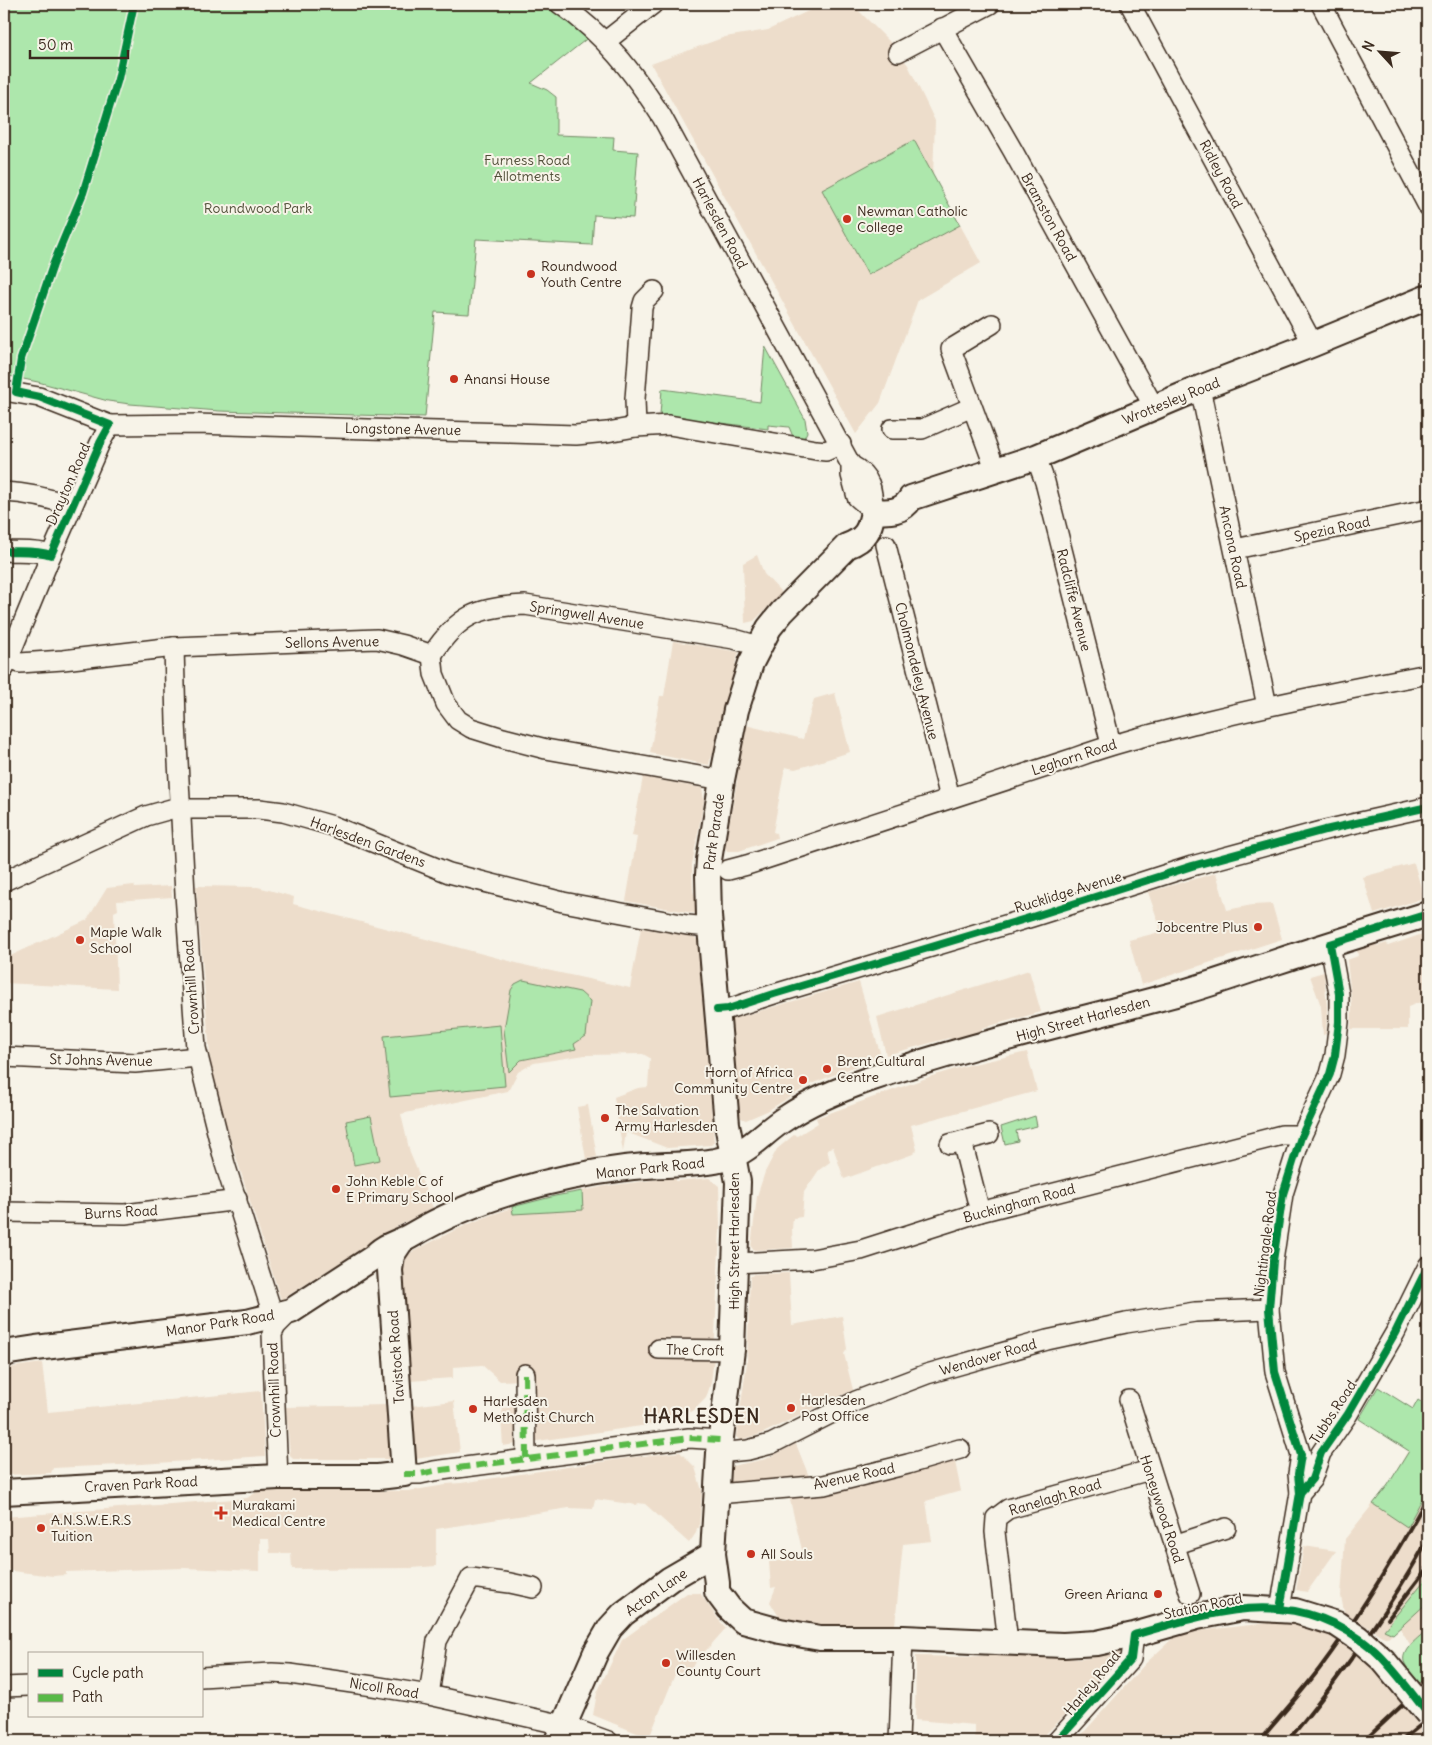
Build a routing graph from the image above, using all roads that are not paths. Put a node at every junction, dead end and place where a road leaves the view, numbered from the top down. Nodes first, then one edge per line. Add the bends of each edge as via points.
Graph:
1 (560, 4) edge
2 (653, 4) edge
3 (990, 4) edge
4 (1130, 4) edge
5 (1321, 4) edge
6 (942, 28) junction
7 (606, 41) junction
8 (898, 52) dead end
9 (1428, 206) edge
10 (654, 291) dead end
11 (1428, 297) edge
12 (992, 324) dead end
13 (1312, 345) junction
14 (1200, 388) junction
15 (4, 391) edge
16 (972, 407) junction
17 (1154, 407) junction
18 (110, 425) junction
19 (636, 426) junction
20 (892, 429) dead end
21 (838, 438) junction
22 (1036, 457) junction
23 (996, 471) junction
24 (4, 492) edge
25 (72, 506) junction
26 (1428, 509) edge
27 (871, 526) junction
28 (1235, 549) junction
29 (4, 551) edge
30 (51, 555) junction
31 (759, 646) junction
32 (174, 648) junction
33 (432, 655) junction
34 (6, 664) edge
35 (1428, 674) edge
36 (1267, 706) junction
37 (1111, 744) junction
38 (722, 780) junction
39 (950, 798) junction
40 (1428, 808) edge
41 (181, 809) junction
42 (728, 870) dead end
43 (4, 881) edge
44 (1428, 914) edge
45 (710, 927) junction
46 (1330, 944) junction
47 (717, 1010) junction
48 (4, 1057) edge
49 (198, 1057) junction
50 (989, 1134) dead end
51 (1301, 1137) junction
52 (734, 1156) junction
53 (237, 1198) junction
54 (4, 1212) edge
55 (980, 1212) junction
56 (382, 1263) junction
57 (736, 1263) junction
58 (1428, 1266) edge
59 (1269, 1308) junction
60 (282, 1313) junction
61 (659, 1349) dead end
62 (732, 1350) junction
63 (4, 1356) edge
64 (525, 1374) dead end
65 (1129, 1400) dead end
66 (720, 1447) junction
67 (960, 1449) dead end
68 (526, 1459) junction
69 (1150, 1470) junction
70 (404, 1474) junction
71 (278, 1477) junction
72 (4, 1492) edge
73 (1300, 1493) junction
74 (717, 1494) junction
75 (1226, 1528) dead end
76 (1174, 1545) junction
77 (713, 1554) junction
78 (670, 1579) junction
79 (533, 1588) dead end
80 (717, 1592) junction
81 (1190, 1594) dead end
82 (1280, 1609) junction
83 (1134, 1635) junction
84 (903, 1638) junction
85 (1008, 1642) junction
86 (202, 1677) edge
87 (28, 1686) edge
88 (4, 1687) edge
89 (429, 1695) junction
90 (1428, 1714) edge
91 (561, 1733) edge
92 (608, 1741) edge
93 (899, 1741) edge
94 (1057, 1741) edge

1 - 7 street, Harlesden Road
2 - 7 street
3 - 6 street
4 - 13 street, Ridley Road
5 - 9 street
6 - 8 street
6 - 17 street, Bramston Road
7 - 21 street, Harlesden Road via 638,79 662,117
10 - 19 street via 642,308
11 - 13 main road, Wrottesley Road
12 - 16 street via 951,349
13 - 14 main road, Wrottesley Road
14 - 17 main road, Wrottesley Road
14 - 28 street, Ancona Road
15 - 18 street, Longstone Avenue via 39,397
16 - 20 street via 922,429
16 - 23 street
17 - 22 main road, Wrottesley Road
18 - 19 street, Longstone Avenue via 196,424 576,435
18 - 25 street, Drayton Road
19 - 21 street, Longstone Avenue via 669,425 806,447
21 - 27 street, Harlesden Road via 851,464 862,470 873,490
22 - 23 main road, Wrottesley Road
22 - 37 street, Radcliffe Avenue
23 - 27 main road, Wrottesley Road via 912,498 903,493 888,498
24 - 25 street via 49,498
25 - 30 street, Drayton Road
26 - 28 street, Spezia Road
27 - 31 main road, Park Parade via 782,612
27 - 39 street, Cholmondeley Avenue
28 - 36 street, Ancona Road
29 - 30 street via 41,551
30 - 34 street, Drayton Road
31 - 33 street, Springwell Avenue via 742,640 525,605 475,612 458,623
31 - 38 main road, Park Parade via 744,680
32 - 33 street, Sellons Avenue via 377,639
32 - 34 street, Sellons Avenue
32 - 41 street, Crownhill Road
33 - 38 street via 434,674 446,704 458,720 472,728 546,749
35 - 36 street, Leghorn Road
36 - 37 street, Leghorn Road
37 - 39 street, Leghorn Road
38 - 45 main road, Park Parade via 708,875
39 - 42 street, Leghorn Road
40 - 47 street, Rucklidge Avenue via 1325,830 1192,866
41 - 43 street, Harlesden Gardens via 146,816
41 - 45 street, Harlesden Gardens via 283,812 333,826 449,873 563,902
41 - 49 street, Crownhill Road via 184,894
44 - 46 main road, High Street Harlesden
45 - 47 main road, Park Parade
46 - 51 street, Nightingale Road via 1339,994 1335,1055 1330,1074
46 - 52 main road, High Street Harlesden via 1181,992 950,1054 864,1081 818,1099 785,1118 745,1151
47 - 52 main road, Park Parade via 727,1124
48 - 49 street, St Johns Avenue via 135,1063
49 - 53 street, Crownhill Road via 225,1164
50 - 55 street via 956,1143
51 - 55 street, Buckingham Road via 1282,1135
51 - 59 street, Nightingale Road via 1283,1194
52 - 56 main road, Manor Park Road via 713,1161 626,1168 531,1187 478,1203 379,1250
52 - 57 main road, High Street Harlesden via 738,1182
53 - 54 street, Burns Road via 125,1214
53 - 60 street, Crownhill Road
55 - 57 street, Buckingham Road via 861,1250 812,1259
56 - 60 main road, Manor Park Road
56 - 70 main road, Tavistock Road
57 - 62 main road, High Street Harlesden
58 - 73 street, Tubbs Road via 1395,1332 1348,1414 1321,1453 1312,1479
59 - 66 street, Wendover Road via 1195,1312 1046,1340 927,1374 856,1401 771,1444 748,1450
59 - 73 street, Nightingale Road via 1275,1372 1301,1455
60 - 63 main road, Manor Park Road via 247,1322 10,1352
60 - 71 street, Crownhill Road via 272,1334
61 - 62 street, The Croft
62 - 66 main road, High Street Harlesden
64 - 68 street
65 - 69 street, Honeywood Road
66 - 68 street via 689,1438
66 - 74 main road
67 - 74 street, Avenue Road via 824,1485
68 - 70 street
69 - 76 street, Honeywood Road
69 - 85 street, Ranelagh Road via 1008,1509 996,1518
70 - 71 main road
71 - 72 main road, Craven Park Road
73 - 82 street, Tubbs Road
74 - 77 main road
75 - 76 street
76 - 81 street, Honeywood Road
77 - 78 main road, Acton Lane
77 - 80 main road
78 - 80 main road via 699,1584
78 - 91 main road, Acton Lane via 623,1614 610,1628 596,1652
79 - 89 street via 471,1578 437,1641
80 - 84 main road, Station Road via 743,1621 780,1631 820,1638
82 - 83 main road, Station Road via 1243,1608
82 - 90 main road, Station Road, bridge via 1337,1624 1358,1638 1383,1660
83 - 85 main road, Station Road via 1097,1643 1063,1645
83 - 94 street, Harley Road via 1131,1659
84 - 85 main road, Station Road
84 - 93 street
86 - 89 street, Nicoll Road via 290,1674
87 - 88 street
89 - 91 street, Nicoll Road
91 - 92 street, Nicoll Road

